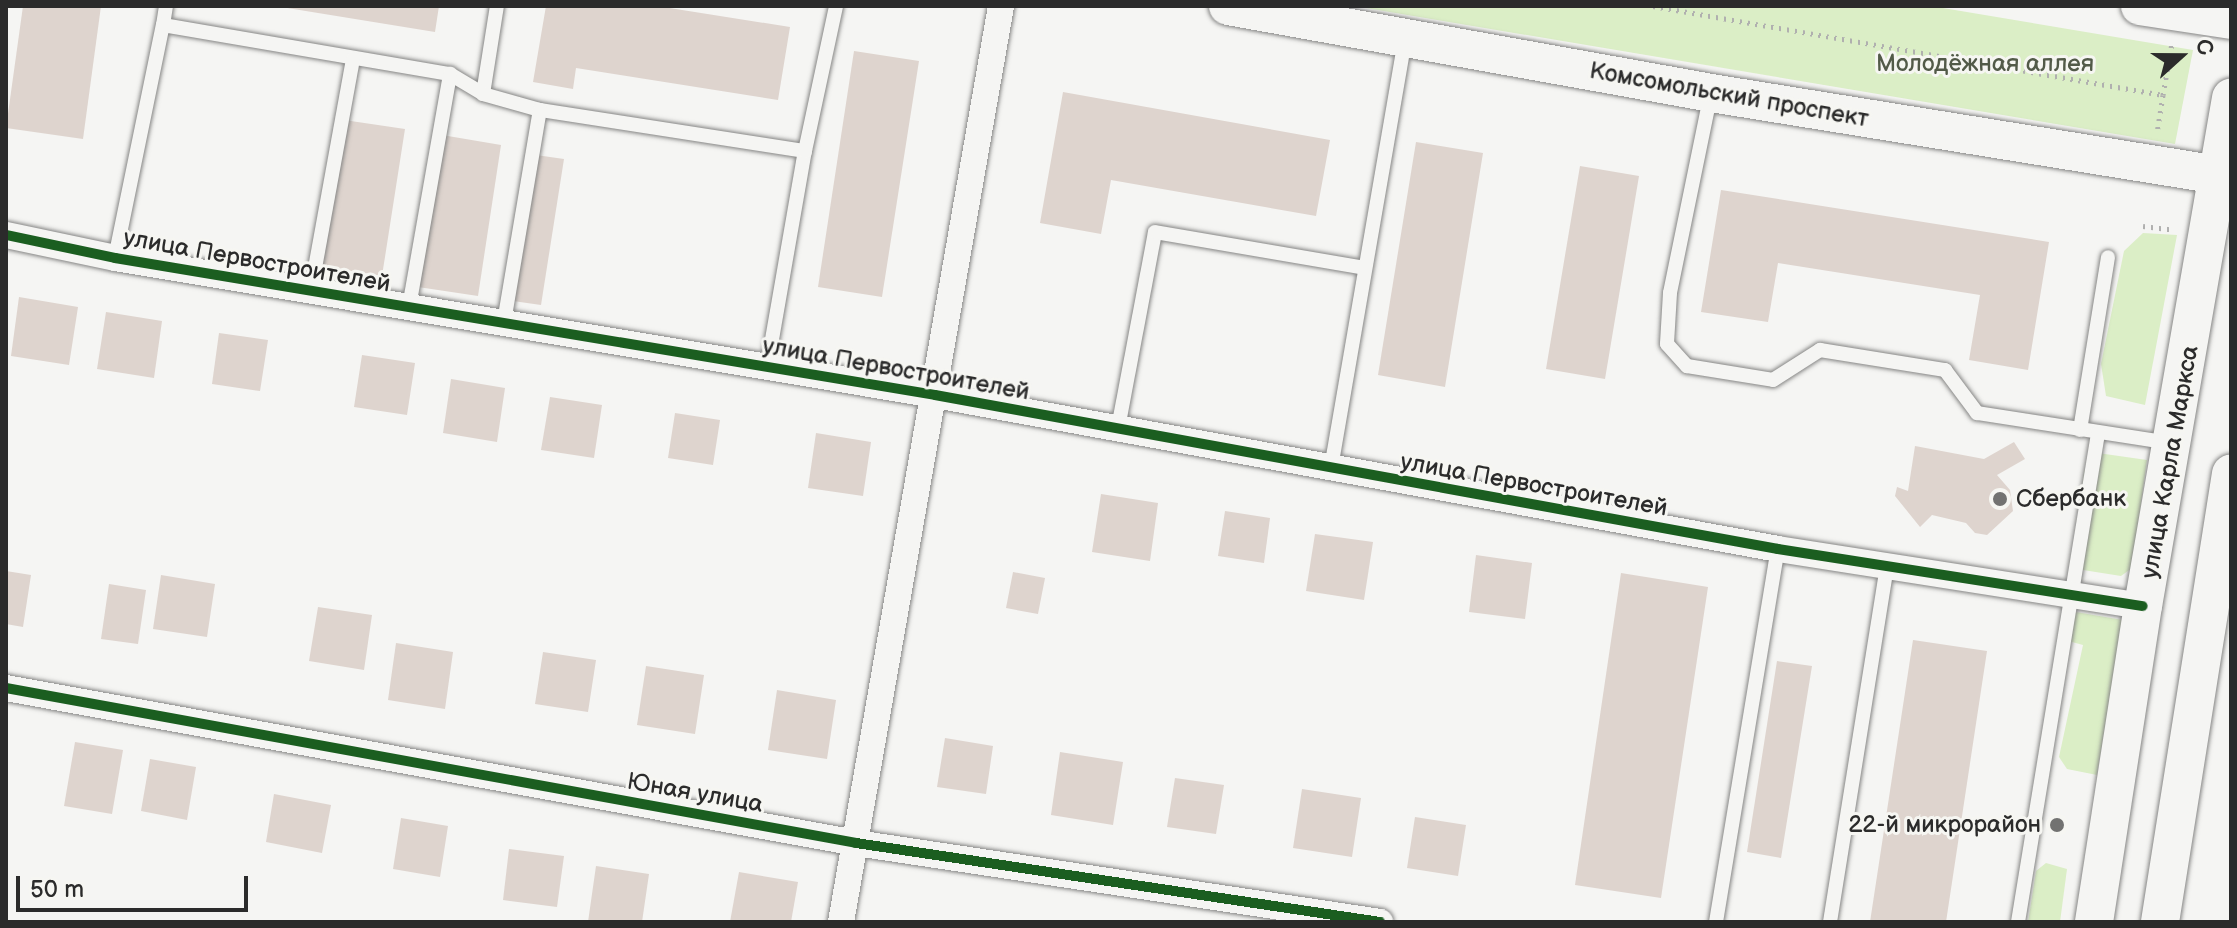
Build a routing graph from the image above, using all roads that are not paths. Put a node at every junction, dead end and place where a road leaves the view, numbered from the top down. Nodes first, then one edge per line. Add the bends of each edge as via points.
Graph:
1 (166, 6) edge
2 (497, 6) edge
3 (836, 6) edge
4 (1001, 6) edge
5 (1228, 6) edge
6 (2140, 6) edge
7 (2231, 20) edge
8 (163, 25) junction
9 (1406, 38) junction
10 (353, 59) junction
11 (450, 74) junction
12 (1711, 93) junction
13 (483, 94) junction
14 (2231, 98) edge
15 (540, 110) junction
16 (805, 151) junction
17 (2225, 177) edge
18 (6, 235) edge
19 (2108, 257) dead end
20 (115, 258) junction
21 (1365, 268) junction
22 (311, 290) junction
23 (409, 307) junction
24 (504, 322) junction
25 (767, 368) junction
26 (935, 395) junction
27 (1118, 428) junction
28 (2080, 430) junction
29 (2098, 433) junction
30 (2174, 444) junction
31 (1331, 468) junction
32 (2231, 474) edge
33 (1778, 549) junction
34 (1887, 567) junction
35 (2071, 596) junction
36 (2143, 606) junction
37 (6, 688) edge
38 (856, 843) junction
39 (841, 922) edge
40 (1380, 922) edge
41 (1716, 922) edge
42 (1830, 922) edge
43 (2018, 922) edge
44 (2094, 922) edge
45 (2160, 922) edge

1 - 8 lane
2 - 13 lane
3 - 16 lane
4 - 26 street
5 - 9 main road, Комсомольский проспект
6 - 7 main road
8 - 10 lane
8 - 20 lane
9 - 12 main road, Комсомольский проспект
9 - 21 lane
10 - 11 lane
10 - 22 lane
11 - 13 lane
11 - 23 lane
12 - 17 main road, Комсомольский проспект
12 - 28 lane via 1670,293 1667,344 1687,366 1773,380 1820,350 1929,367 1945,370 1977,413
13 - 15 lane
14 - 17 main road, улица Карла Маркса
15 - 16 lane
15 - 24 lane
16 - 25 lane
17 - 30 main road, улица Карла Маркса
18 - 20 street, улица Первостроителей
19 - 28 lane
20 - 22 street, улица Первостроителей
21 - 27 lane via 1155,232
21 - 31 lane
22 - 23 street, улица Первостроителей
23 - 24 street, улица Первостроителей
24 - 25 street, улица Первостроителей
25 - 26 street, улица Первостроителей
26 - 27 street, улица Первостроителей
26 - 38 street
27 - 31 street, улица Первостроителей
28 - 29 lane
29 - 30 lane
29 - 35 lane
30 - 36 main road, улица Карла Маркса
31 - 33 street, улица Первостроителей
32 - 45 main road
33 - 34 street, улица Первостроителей
33 - 41 lane
34 - 35 street, улица Первостроителей
34 - 42 lane
35 - 36 street, улица Первостроителей
35 - 43 lane
36 - 44 main road, улица Карла Маркса
37 - 38 street, Юная улица
38 - 39 street
38 - 40 street, Юная улица

